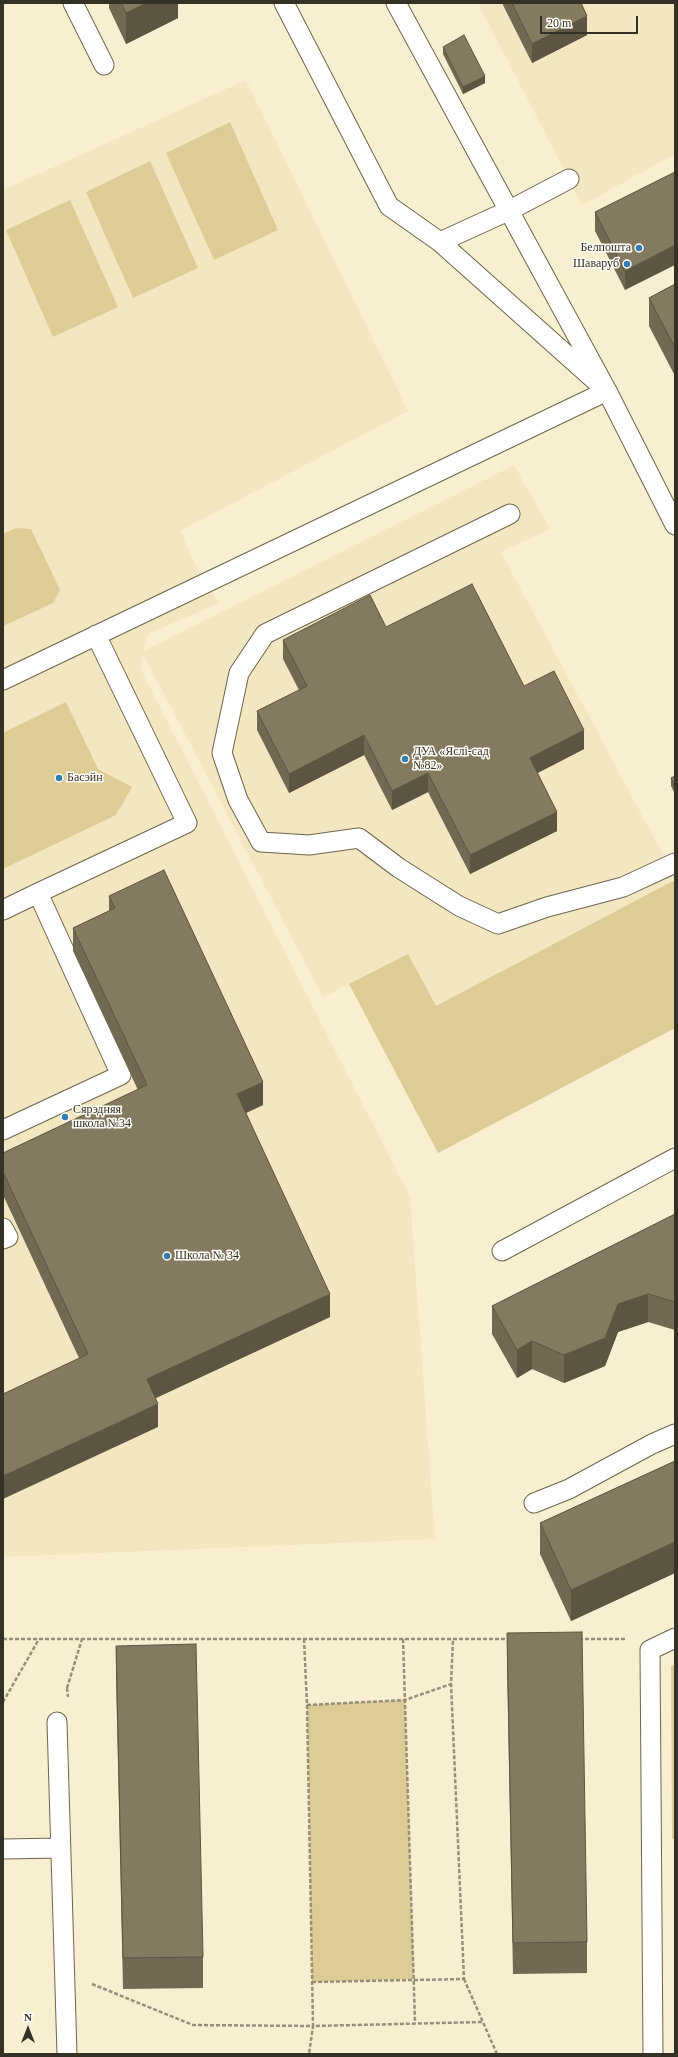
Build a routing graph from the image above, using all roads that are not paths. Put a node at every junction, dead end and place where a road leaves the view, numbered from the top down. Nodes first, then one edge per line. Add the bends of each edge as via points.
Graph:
1 (73, 3) edge
2 (284, 3) edge
3 (396, 3) edge
4 (104, 65) dead end
5 (569, 179) dead end
6 (510, 210) junction
7 (440, 242) junction
8 (607, 391) junction
9 (510, 514) dead end
10 (675, 525) edge
11 (96, 635) junction
12 (3, 680) edge
13 (675, 863) edge
14 (38, 893) junction
15 (3, 910) edge
16 (3, 1130) edge
17 (675, 1158) edge
18 (3, 1228) edge
19 (3, 1239) edge
20 (502, 1251) dead end
21 (675, 1434) edge
22 (534, 1503) dead end
23 (675, 1638) edge
24 (57, 1722) road end
25 (61, 1848) junction
26 (3, 1849) edge
27 (67, 2054) edge
28 (653, 2054) edge

1 - 4 lane
2 - 7 lane via 389,206
3 - 6 lane
5 - 6 lane
6 - 7 lane
6 - 8 lane
7 - 8 lane
8 - 10 lane
8 - 11 lane
9 - 13 lane via 265,634 239,673 222,753 238,800 261,842 309,845 359,838 399,868 452,902 498,924 547,907 623,887
11 - 12 lane
11 - 14 lane via 187,823
14 - 15 lane
14 - 16 lane via 121,1075
17 - 20 lane
18 - 19 lane via 8,1237
21 - 22 lane via 569,1489
23 - 28 lane via 650,1650
24 - 25 lane
25 - 26 lane
25 - 27 lane

